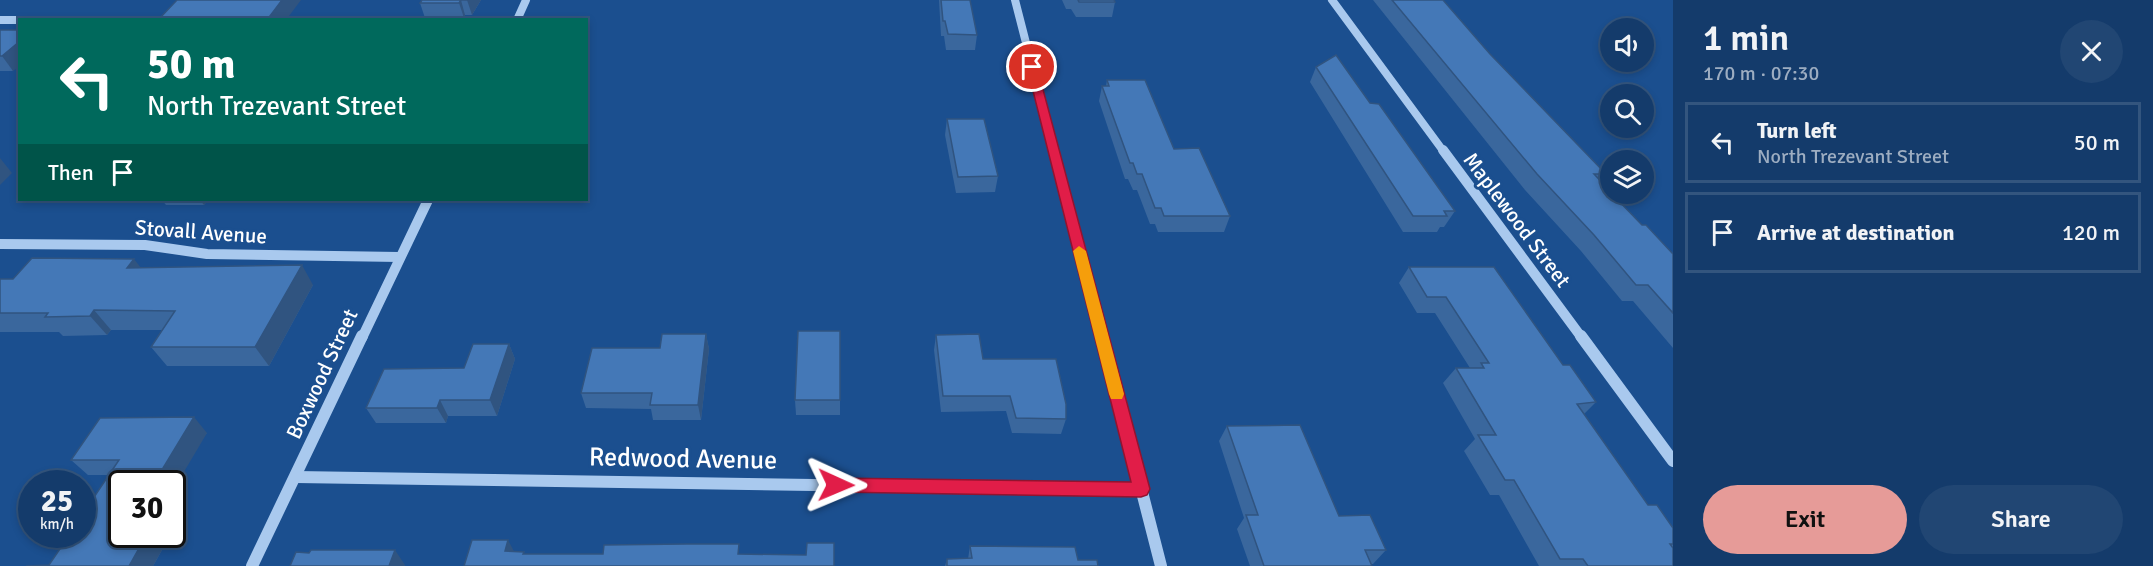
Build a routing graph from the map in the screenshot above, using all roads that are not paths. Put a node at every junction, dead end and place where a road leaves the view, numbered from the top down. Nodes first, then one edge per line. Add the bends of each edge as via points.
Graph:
1 (526, 0) edge
2 (1015, 0) edge
3 (1332, 0) edge
4 (518, 18) edge
5 (0, 20) edge
6 (18, 20) edge
7 (427, 201) edge
8 (0, 244) edge
9 (399, 256) junction
10 (1673, 461) edge
11 (296, 477) junction
12 (1141, 489) junction
13 (252, 566) edge
14 (1161, 566) edge

1 - 4 street
2 - 12 street
3 - 10 street, Maplewood Street
5 - 6 street
7 - 9 street, Boxwood Street
8 - 9 street, Stovall Avenue via 145,245 207,254
9 - 11 street, Boxwood Street
11 - 12 street, Redwood Avenue
11 - 13 street, Boxwood Street
12 - 14 street

